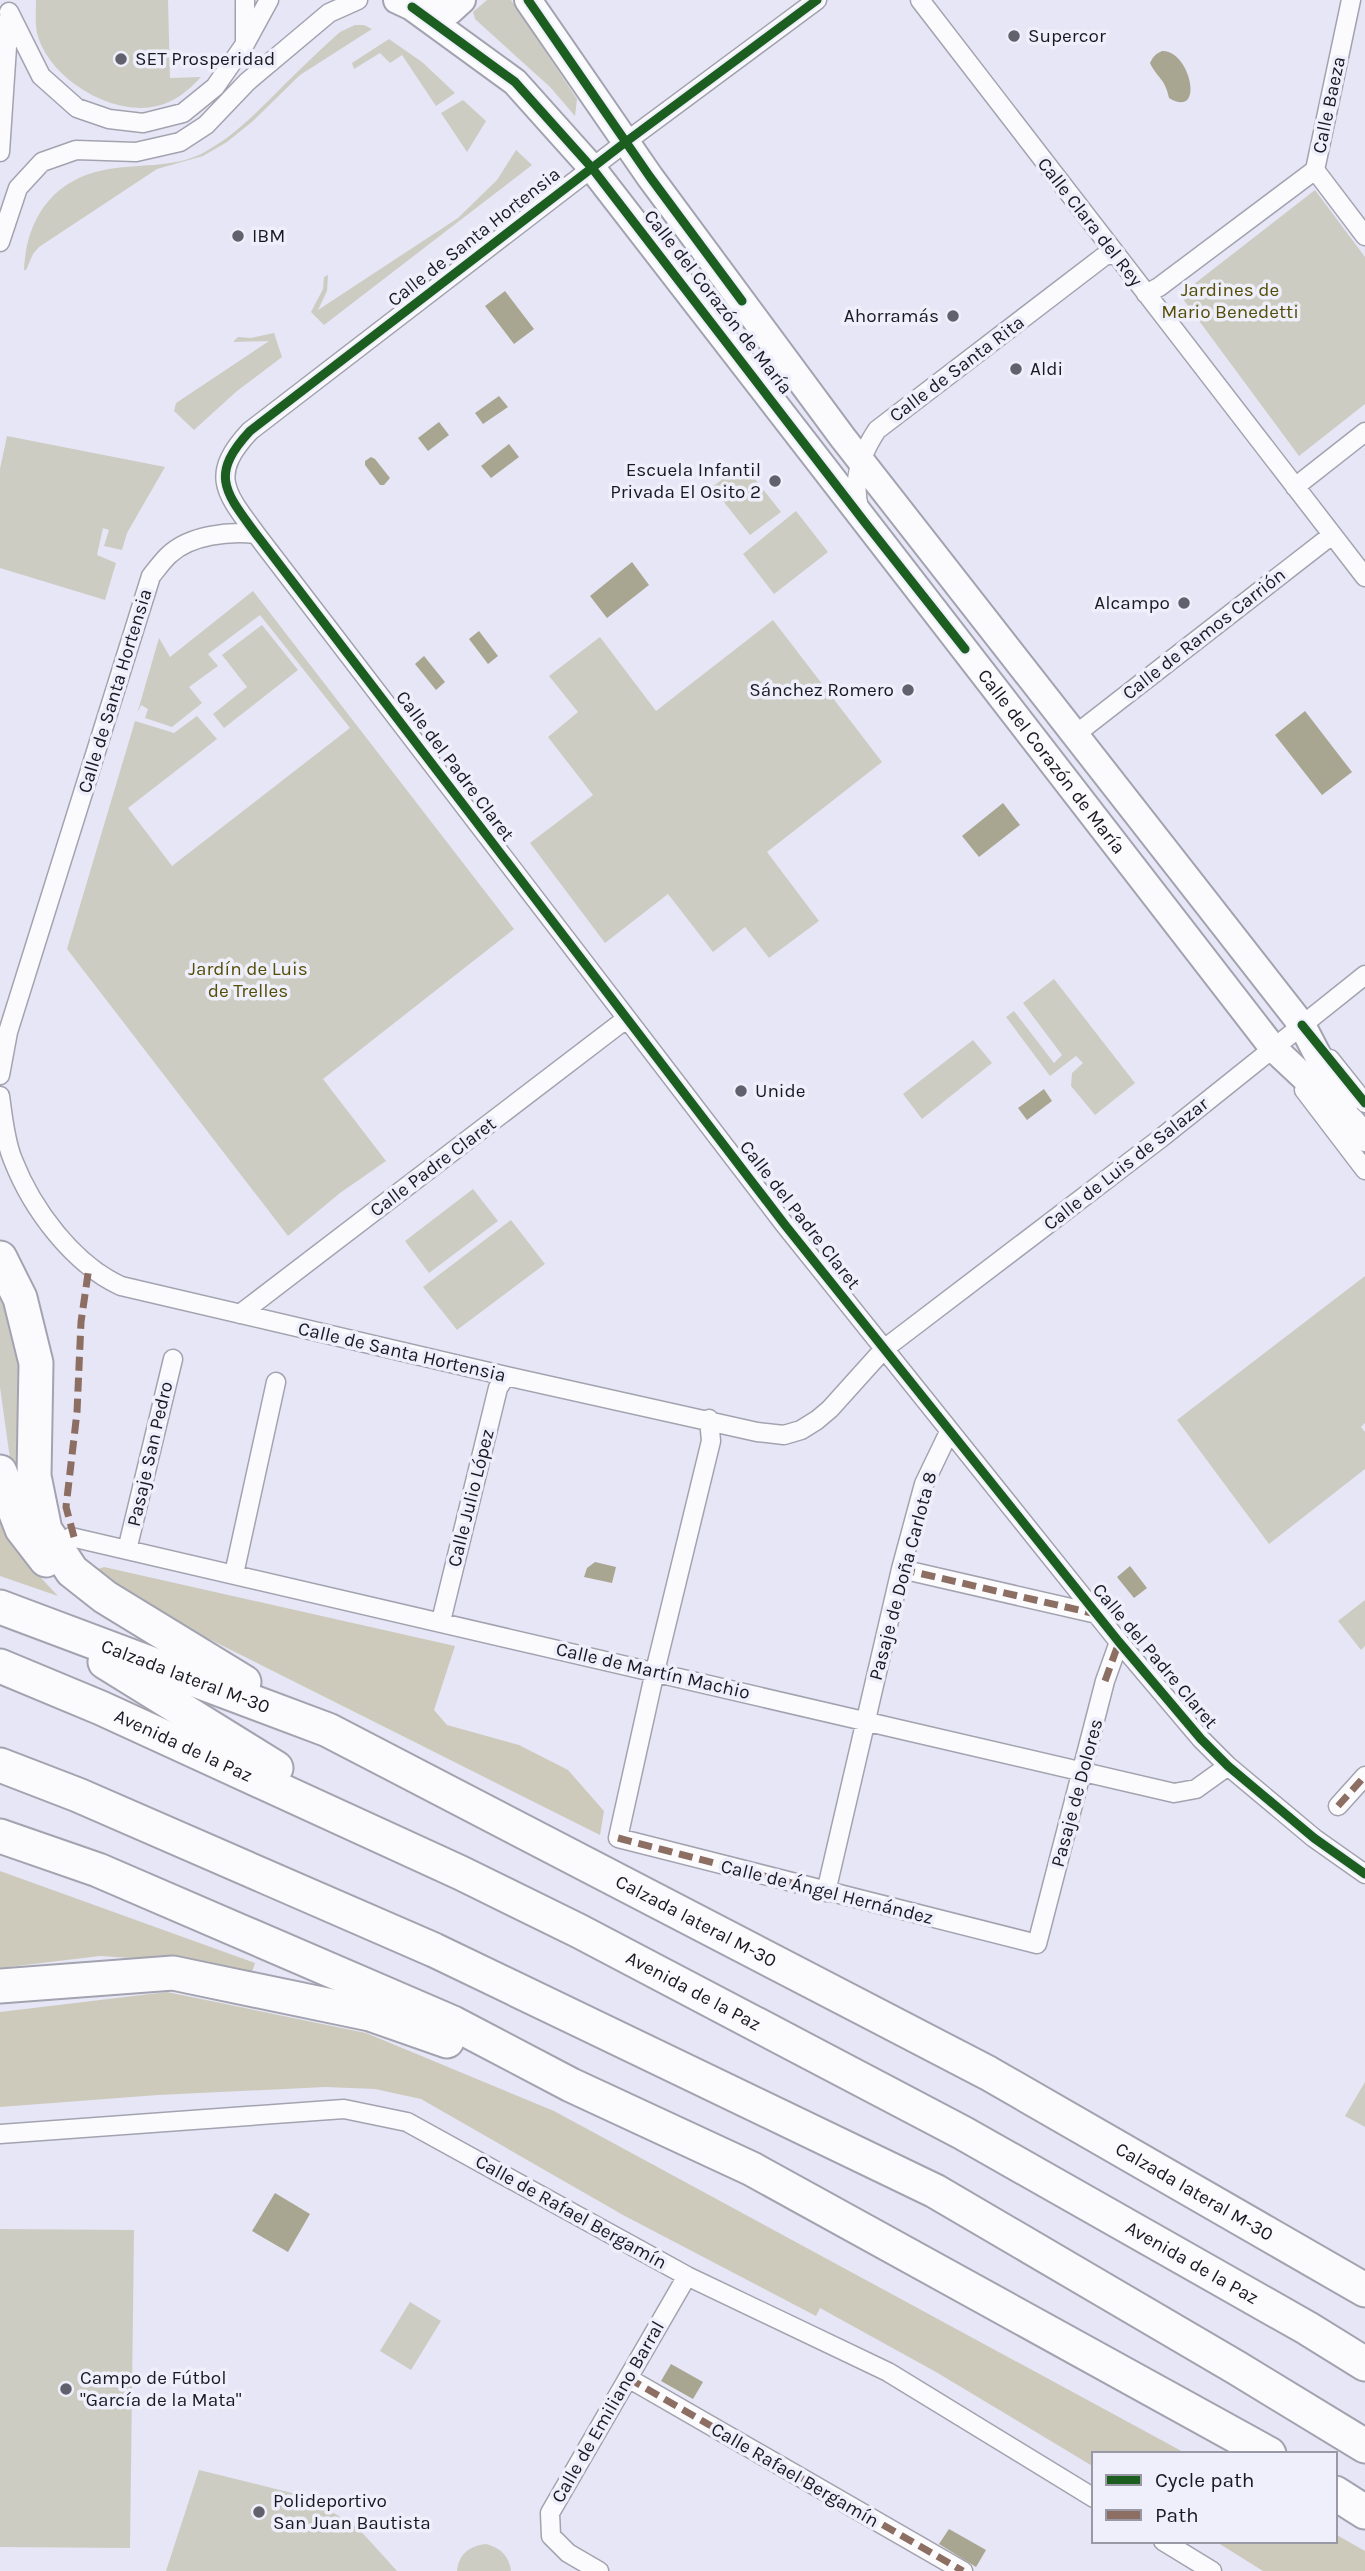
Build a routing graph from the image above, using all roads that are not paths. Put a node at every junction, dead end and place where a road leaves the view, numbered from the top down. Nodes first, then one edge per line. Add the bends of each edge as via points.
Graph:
1 (245, 0) edge
2 (269, 0) edge
3 (358, 0) edge
4 (462, 0) edge
5 (528, 0) edge
6 (817, 0) edge
7 (920, 0) edge
8 (1351, 0) edge
9 (405, 4) edge
10 (9, 6) edge
11 (245, 44) junction
12 (627, 141) junction
13 (0, 152) edge
14 (593, 168) junction
15 (1315, 170) junction
16 (1365, 236) edge
17 (0, 242) edge
18 (1113, 253) junction
19 (1146, 294) junction
20 (775, 405) junction
21 (1365, 432) edge
22 (843, 438) junction
23 (862, 461) junction
24 (1295, 487) junction
25 (863, 520) junction
26 (256, 534) junction
27 (1332, 535) junction
28 (1365, 577) edge
29 (965, 649) junction
30 (1076, 734) junction
31 (1098, 823) junction
32 (1192, 883) junction
33 (1365, 975) edge
34 (626, 1019) junction
35 (1302, 1025) junction
36 (1273, 1048) junction
37 (0, 1074) edge
38 (0, 1096) edge
39 (1361, 1121) edge
40 (1365, 1170) edge
41 (0, 1258) edge
42 (240, 1314) junction
43 (884, 1349) junction
44 (173, 1359) dead end
45 (506, 1377) junction
46 (276, 1382) dead end
47 (709, 1419) junction
48 (949, 1432) junction
49 (0, 1472) edge
50 (71, 1537) dead end
51 (127, 1550) junction
52 (901, 1569) junction
53 (234, 1574) junction
54 (0, 1609) edge
55 (1097, 1614) junction
56 (442, 1621) junction
57 (1119, 1642) junction
58 (0, 1666) edge
59 (655, 1671) junction
60 (239, 1679) junction
61 (865, 1723) junction
62 (328, 1730) junction
63 (0, 1765) edge
64 (1228, 1766) junction
65 (1082, 1772) junction
66 (1365, 1776) edge
67 (1338, 1806) dead end
68 (0, 1836) edge
69 (461, 1874) junction
70 (1365, 1874) edge
71 (826, 1892) junction
72 (1037, 1944) joint
73 (0, 1986) edge
74 (571, 2085) junction
75 (0, 2134) edge
76 (687, 2276) junction
77 (1365, 2290) edge
78 (1365, 2364) edge
79 (628, 2378) junction
80 (1365, 2446) edge
81 (1265, 2452) edge
82 (1337, 2494) edge
83 (1092, 2497) edge
84 (1365, 2512) edge
85 (1166, 2543) edge
86 (599, 2571) edge
87 (962, 2571) edge
88 (1212, 2571) edge

1 - 11 street
2 - 11 street
3 - 17 street via 328,13 247,82 206,125 180,142 136,152 76,150 42,162 18,188
4 - 9 street, Calle del Corazón de María via 450,10
5 - 12 street, Calle del Corazón de María
6 - 12 street, Calle de Santa Hortensia
7 - 18 street, Calle Clara del Rey
8 - 15 street, Calle Baeza
9 - 14 street, Calle del Corazón de María via 515,82
10 - 11 street via 41,76 77,108 109,119 143,123 183,113 215,87
10 - 13 street
12 - 14 street, Calle de Santa Hortensia
12 - 22 street, Calle del Corazón de María
14 - 20 street, Calle del Corazón de María
14 - 26 street, Calle de Santa Hortensia via 238,444 230,454 225,480 230,498
15 - 16 street, Calle Baeza
15 - 19 street
18 - 19 street, Calle Clara del Rey
18 - 23 street, Calle de Santa Rita via 889,420 877,430
19 - 24 street, Calle Clara del Rey
20 - 22 street via 796,394 801,396 820,422
20 - 25 street, Calle del Corazón de María
21 - 24 street
22 - 23 street, Calle del Corazón de María
23 - 25 street, Calle de Santa Rita via 856,499
23 - 30 street, Calle del Corazón de María
24 - 27 street, Calle Clara del Rey
25 - 29 street, Calle del Corazón de María
26 - 34 street, Calle del Padre Claret
26 - 37 street, Calle de Santa Hortensia via 238,532 185,543 151,576 8,1032
27 - 28 street, Calle Clara del Rey
27 - 30 street, Calle de Ramos Carrión
29 - 30 street via 980,653 992,664 1047,725
29 - 31 street, Calle del Corazón de María
30 - 32 street, Calle del Corazón de María
31 - 32 street via 1117,815 1126,817 1177,873
31 - 36 street, Calle del Corazón de María
32 - 35 street, Calle del Corazón de María
33 - 35 street, Calle de Luis de Salazar
34 - 42 street, Calle Padre Claret
34 - 43 street, Calle del Padre Claret
35 - 36 street, Calle de Luis de Salazar
35 - 39 street, Calle del Corazón de María
36 - 39 street, Calle del Corazón de María
36 - 40 street, Calle del Corazón de María
36 - 43 street, Calle de Luis de Salazar
38 - 42 street, Calle de Santa Hortensia via 12,1160 53,1231 89,1267 121,1286
41 - 60 highway via 20,1298 36,1363 34,1476 45,1530 72,1571 105,1597
42 - 45 street, Calle de Santa Hortensia
43 - 47 street, Calle de Santa Hortensia via 830,1409 801,1430 771,1434
43 - 48 street, Calle del Padre Claret
44 - 51 street, Pasaje San Pedro
45 - 47 street, Calle de Santa Hortensia
45 - 56 street, Calle Julio López via 498,1388
46 - 53 street
47 - 59 street via 711,1441
48 - 52 street, Pasaje de Doña Carlota 8 via 924,1484
48 - 55 street, Calle del Padre Claret
49 - 60 highway via 22,1529 69,1588 170,1650
50 - 51 street, Calle de Martín Machio
51 - 53 street, Calle de Martín Machio
52 - 55 street
52 - 61 street, Pasaje de Doña Carlota 8
53 - 56 street, Calle de Martín Machio
54 - 62 highway, Calzada lateral M-30
54 - 69 highway via 121,1670 236,1745
55 - 57 street, Calle del Padre Claret
56 - 59 street, Calle de Martín Machio
57 - 64 street, Calle del Padre Claret
57 - 65 street, Pasaje de Dolores
58 - 69 highway, Avenida de la Paz
59 - 61 street, Calle de Martín Machio
59 - 71 street, Calle de Ángel Hernández via 618,1838
60 - 62 highway
61 - 65 street, Calle de Martín Machio
61 - 71 street, Pasaje de Doña Carlota 8
62 - 77 highway, Calzada lateral M-30 via 988,2073
63 - 80 highway via 435,1950 934,2191
64 - 65 street, Calle de Martín Machio via 1196,1788 1174,1793
64 - 70 street, Calle del Padre Claret via 1304,1831
65 - 72 street, Pasaje de Dolores
66 - 67 street
68 - 74 highway via 98,1870 324,1965 453,2022
69 - 78 highway, Avenida de la Paz via 963,2133
71 - 72 street, Calle de Ángel Hernández
73 - 74 highway via 173,1973 370,2014
74 - 81 highway via 752,2169
75 - 76 street, Calle de Rafael Bergamín via 344,2109 407,2122
76 - 79 street, Calle de Emiliano Barral
76 - 83 street, Calle de Rafael Bergamín via 888,2372
79 - 86 street, Calle de Emiliano Barral via 550,2513 551,2536 568,2553
79 - 87 street, Calle Rafael Bergamín
82 - 84 highway
85 - 88 street

